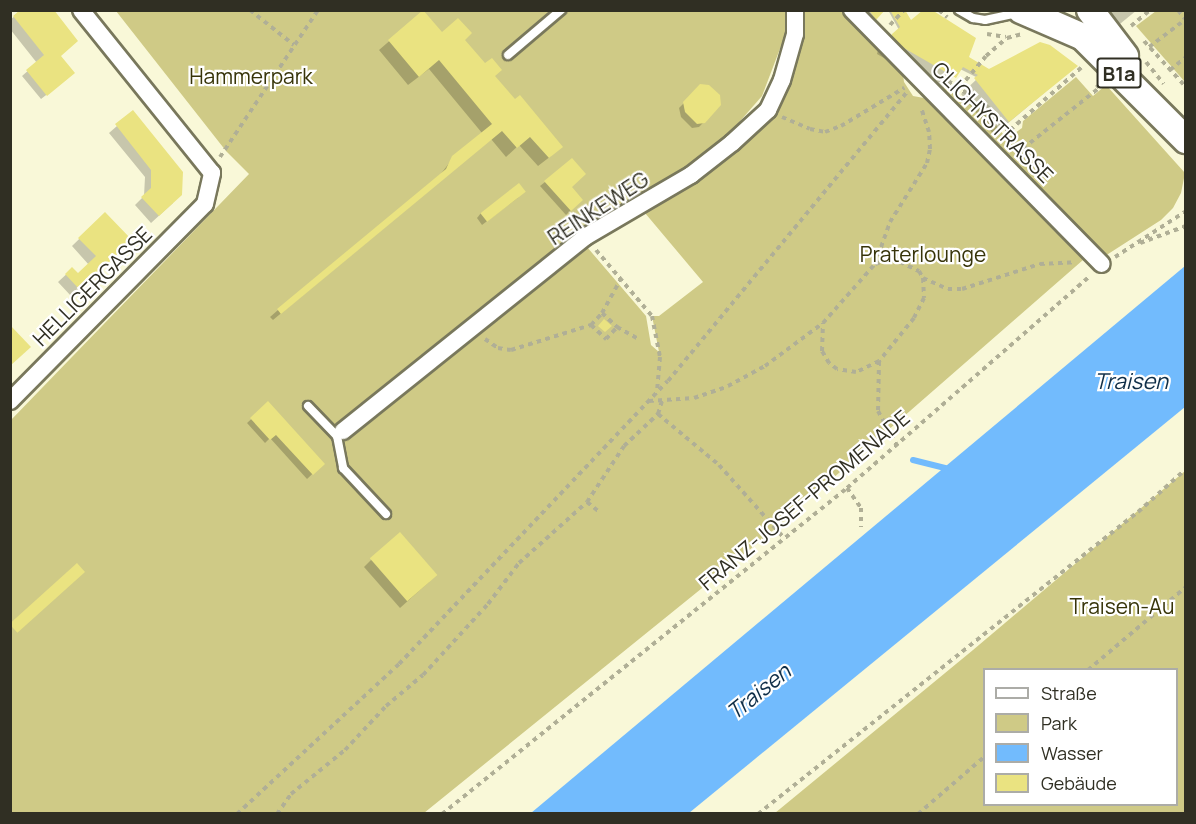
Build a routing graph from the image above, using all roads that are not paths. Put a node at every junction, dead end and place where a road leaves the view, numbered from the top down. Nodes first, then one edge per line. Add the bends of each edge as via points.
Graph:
1 (81, 10) edge
2 (561, 10) edge
3 (795, 10) edge
4 (852, 10) edge
5 (959, 10) edge
6 (1090, 10) edge
7 (1036, 17) edge
8 (508, 55) dead end
9 (1185, 138) edge
10 (1102, 264) road end
11 (10, 401) edge
12 (308, 406) dead end
13 (340, 434) junction
14 (386, 514) dead end

1 - 11 street, HELLIGERGASSE via 212,173 205,204
2 - 8 lane
3 - 13 street, REINKEWEG via 795,34 782,80 768,110 732,144 691,176 585,237
4 - 10 street, CLICHYSTRASSE
5 - 7 lane via 985,20
6 - 9 main road, B1a via 1151,86
7 - 9 main road, B1a via 1077,34 1104,55 1149,106
12 - 13 lane
13 - 14 lane via 343,468

